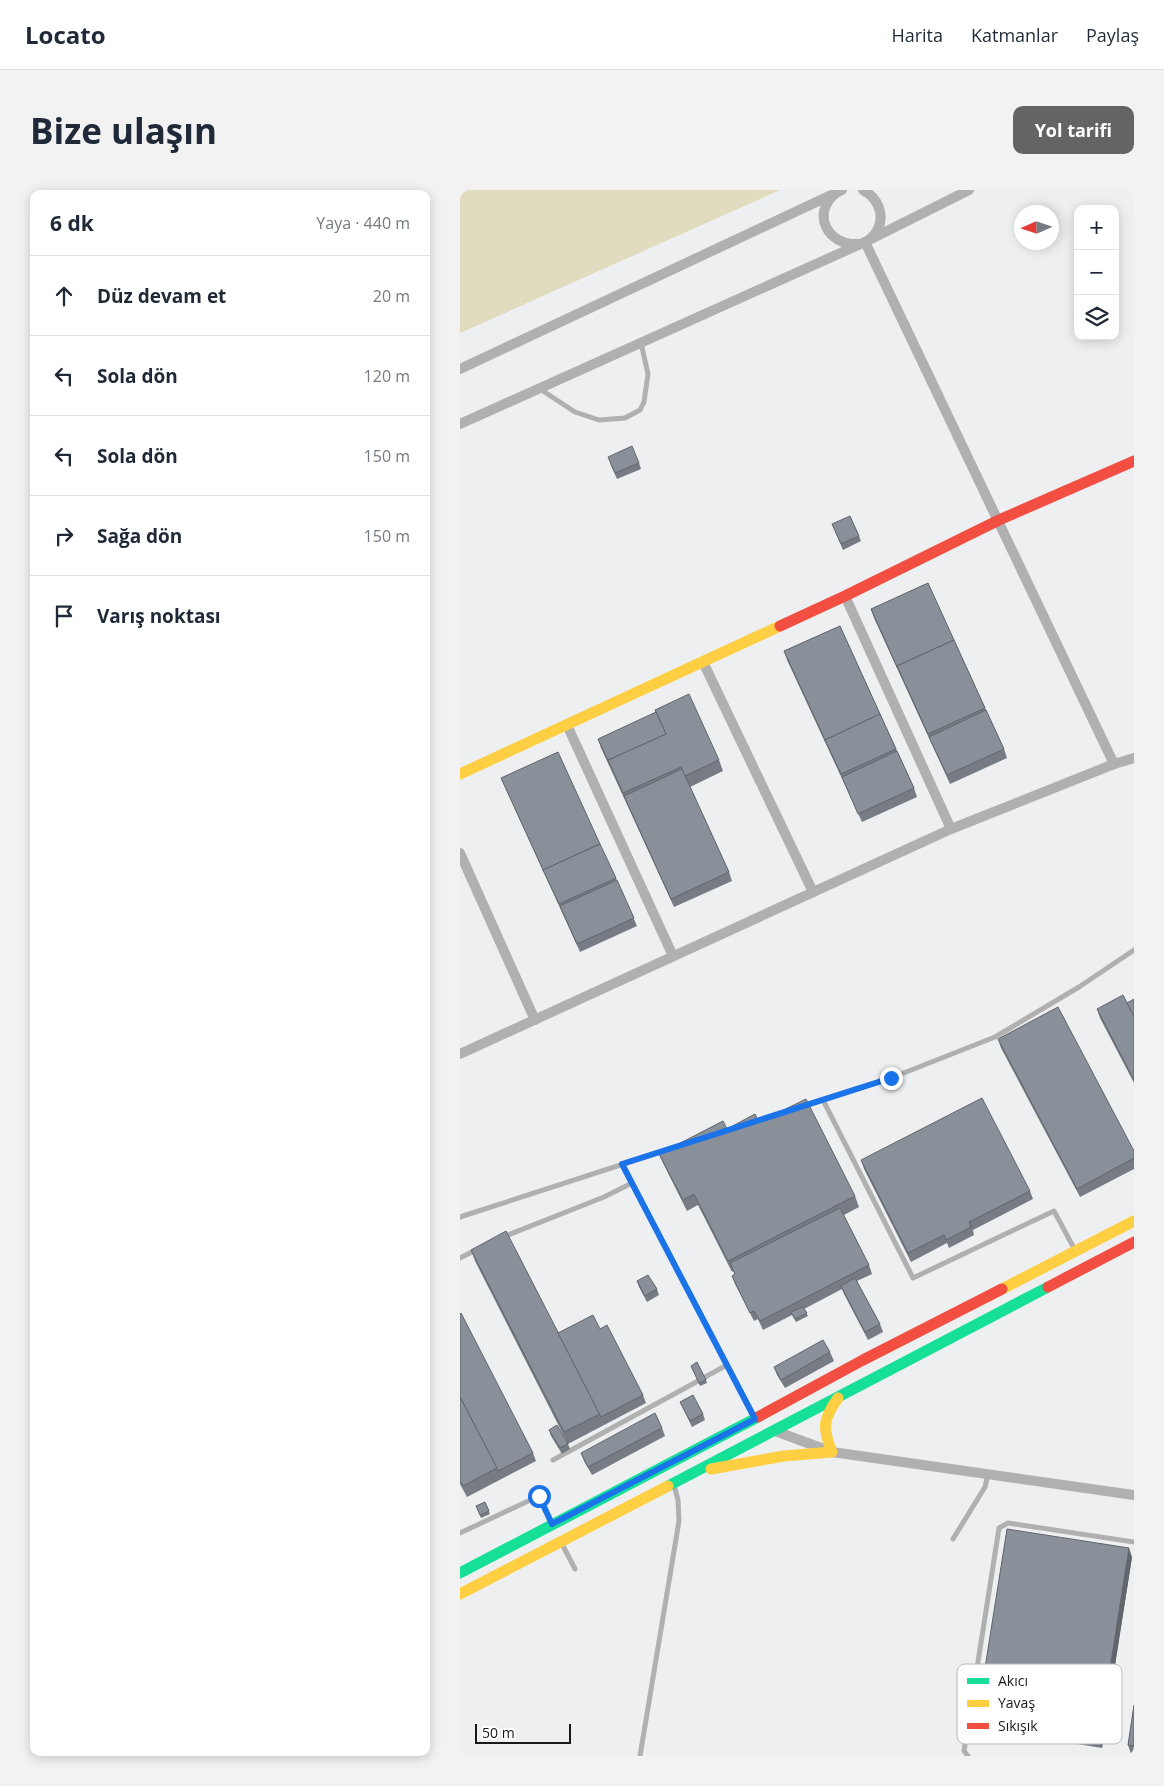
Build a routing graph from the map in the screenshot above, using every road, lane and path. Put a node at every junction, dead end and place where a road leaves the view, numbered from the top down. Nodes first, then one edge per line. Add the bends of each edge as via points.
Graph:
1 (840, 190) edge
2 (863, 190) edge
3 (969, 190) edge
4 (865, 242) junction
5 (641, 342) junction
6 (460, 369) edge
7 (540, 389) junction
8 (460, 424) edge
9 (1134, 462) edge
10 (999, 520) junction
11 (845, 596) junction
12 (703, 662) junction
13 (567, 725) junction
14 (1134, 758) edge
15 (1114, 764) junction
16 (460, 774) edge
17 (951, 829) junction
18 (460, 853) edge
19 (813, 892) junction
20 (1134, 950) edge
21 (673, 956) junction
22 (535, 1020) junction
23 (460, 1054) edge
24 (823, 1100) junction
25 (796, 1109) edge
26 (787, 1112) edge
27 (750, 1123) edge
28 (677, 1146) edge
29 (622, 1164) junction
30 (632, 1183) junction
31 (460, 1218) edge
32 (1134, 1221) edge
33 (499, 1239) edge
34 (1134, 1242) edge
35 (484, 1246) edge
36 (1076, 1252) junction
37 (460, 1258) edge
38 (1084, 1268) junction
39 (727, 1365) junction
40 (705, 1377) edge
41 (698, 1381) edge
42 (839, 1396) junction
43 (755, 1419) junction
44 (775, 1431) junction
45 (832, 1452) junction
46 (553, 1460) dead end
47 (669, 1464) junction
48 (692, 1473) junction
49 (988, 1474) junction
50 (674, 1483) junction
51 (1134, 1495) edge
52 (552, 1524) junction
53 (460, 1533) edge
54 (953, 1539) dead end
55 (560, 1541) junction
56 (1134, 1542) edge
57 (575, 1569) dead end
58 (460, 1573) edge
59 (460, 1594) edge
60 (978, 1664) edge
61 (965, 1744) edge
62 (640, 1756) edge
63 (968, 1756) edge

1 - 4 street via 825,210 824,218 830,233 842,243
1 - 6 street
2 - 4 street via 876,200 881,215 877,231
3 - 4 street
4 - 5 street
4 - 10 street
5 - 7 street
5 - 7 lane via 648,374 644,402 640,410 625,418 599,420 575,412
7 - 8 street
9 - 10 street
10 - 11 street
10 - 15 street
11 - 12 street
11 - 17 street
12 - 13 street
12 - 19 street
13 - 16 street
13 - 21 street
14 - 15 street
15 - 17 street
17 - 19 street
18 - 22 street
19 - 21 street
20 - 24 lane via 995,1037 891,1078
21 - 22 street
22 - 23 street
24 - 25 lane
24 - 36 lane via 913,1278 1054,1211
26 - 27 lane
28 - 29 lane
29 - 30 lane
29 - 31 lane
30 - 33 lane
30 - 39 lane
32 - 36 street
34 - 38 street
35 - 37 lane
36 - 38 street
36 - 43 street
38 - 42 street
39 - 40 lane
39 - 43 lane
41 - 46 lane
42 - 44 street
42 - 45 street via 827,1413 824,1424
43 - 44 street
43 - 47 street
44 - 45 street
44 - 48 street
45 - 48 street via 784,1456
45 - 49 street
47 - 50 street
47 - 52 street
48 - 50 street
49 - 51 street
49 - 54 lane via 985,1487
50 - 55 street
50 - 62 lane via 678,1520
52 - 53 lane via 539,1496
52 - 55 street
52 - 58 street
55 - 57 lane
55 - 59 street
56 - 60 lane via 1008,1523 999,1528
61 - 63 lane via 964,1751

